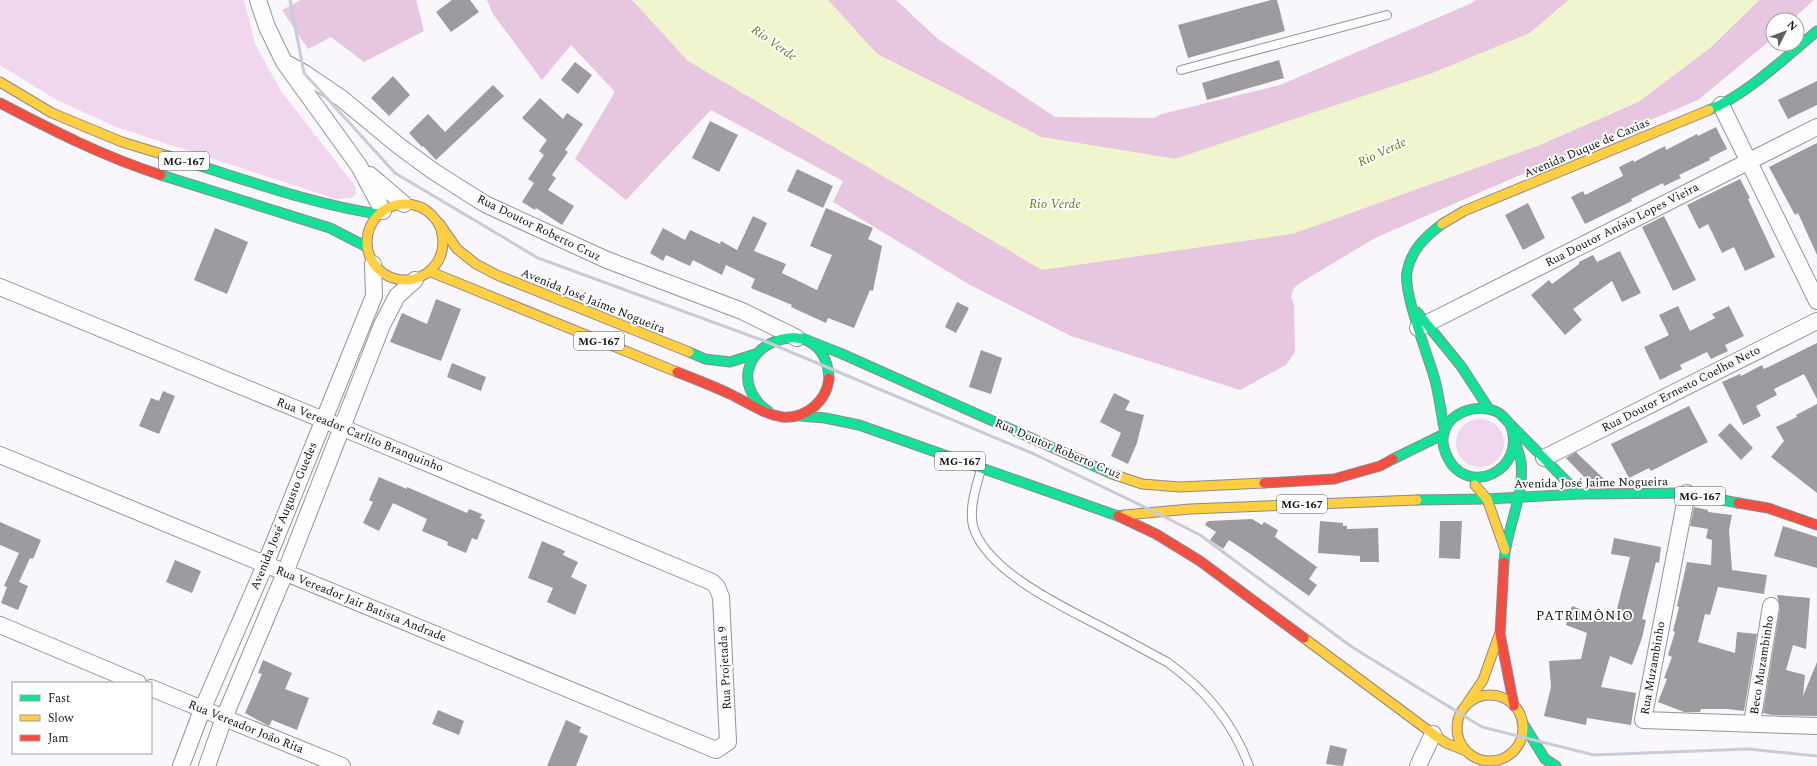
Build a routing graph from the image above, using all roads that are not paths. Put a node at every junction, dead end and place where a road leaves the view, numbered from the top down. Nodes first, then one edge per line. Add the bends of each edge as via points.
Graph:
1 (258, 0) edge
2 (1387, 15) dead end
3 (1817, 31) edge
4 (284, 62) junction
5 (1182, 70) dead end
6 (0, 82) edge
7 (0, 103) edge
8 (1721, 105) junction
9 (1817, 127) edge
10 (1748, 161) junction
11 (359, 166) junction
12 (404, 204) junction
13 (380, 212) junction
14 (439, 223) junction
15 (367, 247) junction
16 (373, 264) junction
17 (431, 272) junction
18 (416, 280) junction
19 (0, 287) edge
20 (1817, 301) edge
21 (1817, 321) edge
22 (1423, 326) junction
23 (799, 338) junction
24 (755, 354) junction
25 (1489, 409) junction
26 (768, 411) junction
27 (800, 416) junction
28 (323, 420) junction
29 (1510, 424) junction
30 (343, 428) junction
31 (1443, 432) junction
32 (1515, 441) junction
33 (0, 455) edge
34 (1544, 458) junction
35 (981, 469) junction
36 (1468, 476) junction
37 (1456, 481) dead end
38 (1422, 490) dead end
39 (1687, 493) junction
40 (1579, 494) junction
41 (1518, 496) junction
42 (1487, 499) junction
43 (1385, 500) junction
44 (1118, 516) junction
45 (1817, 525) edge
46 (1505, 550) junction
47 (265, 565) junction
48 (285, 573) junction
49 (717, 587) joint
50 (1771, 606) dead end
51 (0, 625) edge
52 (1500, 634) junction
53 (136, 682) edge
54 (152, 688) edge
55 (1514, 706) junction
56 (1464, 708) junction
57 (202, 710) junction
58 (1459, 717) junction
59 (224, 718) junction
60 (1522, 722) junction
61 (1752, 723) junction
62 (1817, 726) edge
63 (1442, 729) junction
64 (723, 747) joint
65 (1466, 751) junction
66 (1490, 761) junction
67 (181, 766) edge
68 (207, 766) edge
69 (342, 766) edge
70 (1249, 766) edge
71 (1418, 766) edge
72 (1500, 766) edge
73 (1556, 766) edge

1 - 4 street via 267,27
2 - 5 lane
3 - 8 main road, Avenida Duque de Caxias via 1769,71
4 - 11 street
4 - 23 street, Rua Doutor Roberto Cruz via 342,98 399,146 485,204 607,260 742,311
6 - 13 main road, MG-167 via 52,113 122,142 313,200 350,210
7 - 15 main road, MG-167 via 63,136 128,164 330,228
8 - 10 street
8 - 22 main road, Avenida Duque de Caxias via 1445,221 1426,236 1412,255 1407,273 1413,308
9 - 10 street, Rua Doutor Anísio Lopes Vieira
10 - 20 street
10 - 22 street, Rua Doutor Anísio Lopes Vieira
11 - 12 street
11 - 13 street
12 - 13 main road via 393,205
12 - 14 main road via 410,203 427,210
13 - 15 main road via 368,229
14 - 17 main road via 444,240 441,258
14 - 24 main road, Avenida José Jaime Nogueira / MG-167 via 457,249 476,264 497,275 705,359 730,362
15 - 16 main road
16 - 18 main road via 392,278
16 - 28 street, Avenida José Augusto Guedes via 374,296
17 - 18 main road
17 - 26 main road, Avenida José Jaime Nogueira / MG-167
18 - 30 street, Avenida José Augusto Guedes via 397,296 385,319
19 - 28 street, Rua Vereador Carlito Branquinho
21 - 34 street, Rua Doutor Ernesto Coelho Neto
22 - 25 main road, Avenida Duque de Caxias via 1461,366
22 - 31 main road, Avenida Duque de Caxias
23 - 24 main road, Avenida José Jaime Nogueira / MG-167 via 784,336 767,342
23 - 27 main road via 814,345 823,355 829,368 829,384 823,398 813,409
23 - 31 main road, Rua Doutor Roberto Cruz via 1102,470 1142,484 1180,487 1334,480 1380,466
24 - 26 main road, Avenida José Jaime Nogueira / MG-167 via 749,369 749,385 756,400
25 - 29 main road, Avenida Duque de Caxias via 1506,418
25 - 31 main road via 1463,411 1452,418
26 - 27 main road, Avenida José Jaime Nogueira / MG-167 via 783,417
27 - 35 main road, Avenida José Jaime Nogueira / MG-167 via 860,425
28 - 30 street, Rua Vereador Carlito Branquinho
28 - 47 street, Avenida José Augusto Guedes
29 - 32 main road
29 - 34 main road, Avenida Duque de Caxias
30 - 48 street, Avenida José Augusto Guedes
30 - 49 street, Rua Vereador Carlito Branquinho via 705,579
31 - 36 main road, Avenida Duque de Caxias via 1443,453 1453,468
32 - 36 main road via 1511,457 1500,470 1485,477
32 - 41 main road via 1522,472
33 - 47 street, Rua Vereador Jair Batista Andrade
34 - 40 main road, Avenida Duque de Caxias
35 - 44 main road, Avenida José Jaime Nogueira / MG-167
35 - 70 lane via 972,504 972,515 976,536 987,552 1036,593 1167,662 1184,674 1225,718
36 - 37 main road
36 - 42 main road
38 - 43 main road, Avenida José Jaime Nogueira / MG-167
39 - 40 main road, Avenida José Jaime Nogueira / MG-167
39 - 45 main road, Avenida José Jaime Nogueira / MG-167 via 1768,508
39 - 61 street, Rua Muzambinho via 1643,720
40 - 41 main road, Avenida José Jaime Nogueira / MG-167
41 - 42 main road, Avenida José Jaime Nogueira / MG-167
41 - 46 main road
42 - 43 main road, Avenida José Jaime Nogueira / MG-167
42 - 46 main road
43 - 44 main road, Avenida José Jaime Nogueira / MG-167 via 1190,509
44 - 63 main road via 1156,534 1200,561
46 - 52 main road
47 - 48 street, Rua Vereador Jair Batista Andrade
47 - 57 street, Avenida José Augusto Guedes
48 - 59 street, Avenida José Augusto Guedes
48 - 64 street, Rua Vereador Jair Batista Andrade via 716,750
49 - 64 street, Rua Projetada 9 via 721,597 728,742
50 - 61 street, Beco Muzambinho
51 - 53 street
52 - 55 main road
52 - 56 main road via 1483,680
54 - 57 street, Rua Vereador João Rita
55 - 56 main road via 1497,696 1488,695 1471,701
55 - 60 main road
56 - 58 main road
57 - 59 street, Rua Vereador João Rita
57 - 67 street, Avenida José Augusto Guedes
58 - 63 main road
58 - 65 main road via 1457,735
59 - 68 street, Avenida José Augusto Guedes
59 - 69 street, Rua Vereador João Rita
60 - 66 main road via 1521,738 1513,752 1506,757
60 - 73 main road via 1545,759
61 - 62 street, Rua Muzambinho
63 - 65 main road via 1446,743
63 - 71 street
65 - 66 main road via 1477,759
66 - 72 main road

